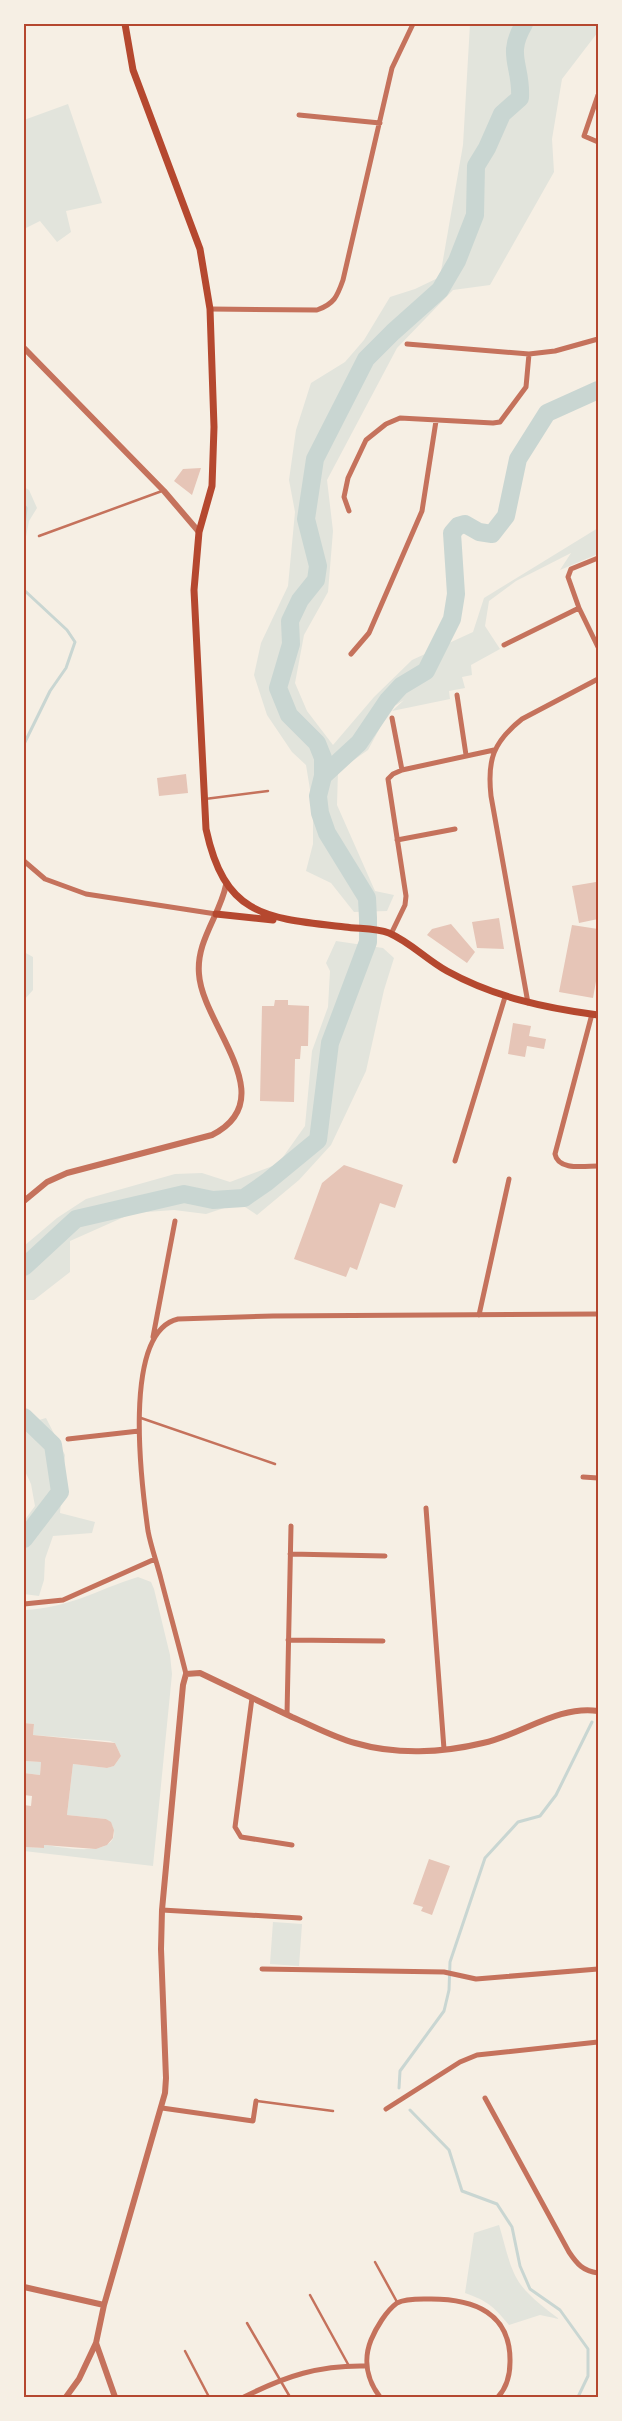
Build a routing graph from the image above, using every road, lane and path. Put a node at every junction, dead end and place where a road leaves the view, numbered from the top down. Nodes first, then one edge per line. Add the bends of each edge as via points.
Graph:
1 (125, 24) edge
2 (413, 24) edge
3 (598, 95) edge
4 (299, 115) dead end
5 (380, 123) junction
6 (598, 142) edge
7 (210, 309) junction
8 (598, 339) edge
9 (407, 344) dead end
10 (24, 348) edge
11 (529, 354) junction
12 (436, 421) junction
13 (164, 491) junction
14 (349, 511) dead end
15 (199, 532) junction
16 (39, 536) dead end
17 (598, 558) edge
18 (579, 608) junction
19 (504, 645) dead end
20 (598, 647) edge
21 (351, 654) dead end
22 (598, 679) edge
23 (456, 694) dead end
24 (392, 718) dead end
25 (494, 750) junction
26 (466, 755) junction
27 (402, 770) junction
28 (268, 791) dead end
29 (203, 799) junction
30 (455, 829) dead end
31 (397, 840) junction
32 (24, 861) edge
33 (226, 884) junction
34 (216, 914) junction
35 (286, 921) junction
36 (388, 933) junction
37 (505, 997) junction
38 (528, 1003) junction
39 (595, 1015) edge
40 (455, 1161) dead end
41 (598, 1166) edge
42 (509, 1179) dead end
43 (24, 1201) edge
44 (175, 1221) dead end
45 (598, 1314) edge
46 (479, 1315) junction
47 (152, 1342) junction
48 (139, 1417) junction
49 (139, 1431) junction
50 (68, 1439) dead end
51 (275, 1464) dead end
52 (583, 1478) dead end
53 (598, 1478) edge
54 (426, 1508) dead end
55 (291, 1526) dead end
56 (290, 1554) junction
57 (386, 1556) dead end
58 (154, 1559) junction
59 (24, 1604) edge
60 (288, 1640) junction
61 (382, 1641) dead end
62 (186, 1674) junction
63 (252, 1698) junction
64 (598, 1711) edge
65 (287, 1714) junction
66 (444, 1749) junction
67 (292, 1845) dead end
68 (162, 1910) junction
69 (300, 1918) dead end
70 (262, 1969) dead end
71 (598, 1969) edge
72 (598, 2042) edge
73 (485, 2098) dead end
74 (256, 2101) joint
75 (162, 2108) junction
76 (386, 2109) dead end
77 (333, 2111) dead end
78 (375, 2262) dead end
79 (598, 2273) edge
80 (24, 2286) edge
81 (310, 2295) dead end
82 (398, 2303) junction
83 (104, 2305) junction
84 (247, 2323) dead end
85 (96, 2343) junction
86 (185, 2351) dead end
87 (349, 2366) junction
88 (366, 2366) junction
89 (280, 2380) junction
90 (66, 2397) edge
91 (115, 2397) edge
92 (209, 2397) edge
93 (244, 2397) edge
94 (290, 2397) edge
95 (380, 2397) edge
96 (498, 2397) edge

1 - 7 main road via 133,70 200,249
2 - 5 street via 392,68
3 - 6 street via 584,136
4 - 5 street
5 - 7 street via 342,280 331,305 317,310
7 - 15 main road via 214,427 212,486
8 - 11 street
9 - 11 street
10 - 13 street
11 - 12 street via 526,387 500,422
12 - 14 street via 400,418 386,424 366,440 348,478 344,497
12 - 21 street via 422,511 369,633
13 - 15 street
13 - 16 lane
15 - 29 main road via 195,621
17 - 18 street via 571,569 569,573
18 - 19 street
18 - 20 street
22 - 25 street via 522,719
23 - 26 street
24 - 27 street
25 - 26 street
25 - 38 street via 489,766 491,796
26 - 27 street
27 - 31 street via 388,779
28 - 29 lane
29 - 33 main road via 212,856
30 - 31 street
31 - 36 street via 406,896 405,905
32 - 34 street via 45,878 86,894
33 - 34 street
33 - 35 main road via 257,911
34 - 35 main road
34 - 43 street via 202,943 198,973 209,1012 238,1068 242,1084 236,1116 226,1128 212,1135 66,1173 47,1182
35 - 36 main road
36 - 37 main road via 447,971
37 - 38 main road
37 - 40 street
38 - 39 main road
39 - 41 street via 556,1151 557,1160 564,1165
42 - 46 street
44 - 47 street
45 - 46 street
46 - 47 street via 178,1319 161,1326
47 - 48 street via 145,1362
48 - 49 street
48 - 51 lane
49 - 50 street
49 - 58 street
52 - 53 street
54 - 66 street
55 - 56 street
56 - 57 street
56 - 60 street
58 - 59 street via 63,1600
58 - 62 street
60 - 61 street
60 - 65 street
62 - 63 street via 200,1673
62 - 68 street
63 - 65 street
63 - 67 street via 235,1827 241,1837
64 - 66 street via 586,1709 566,1713 485,1743
65 - 66 street via 355,1744 403,1751
68 - 69 street
68 - 75 street via 160,1949 166,2078
70 - 71 street via 444,1972 476,1979
72 - 76 street via 476,2055
73 - 79 street via 569,2252 587,2272
74 - 75 street via 253,2121
74 - 77 lane
75 - 83 street
78 - 82 lane
80 - 83 street
81 - 87 lane
82 - 88 street via 376,2330 368,2348
82 - 96 street via 445,2299 470,2303 488,2311 503,2328 510,2347 510,2374 504,2391
83 - 85 street
84 - 89 lane
85 - 90 street via 79,2379
85 - 91 street
86 - 92 lane
87 - 88 street
87 - 89 street via 316,2369
88 - 95 street via 372,2387
89 - 93 street
89 - 94 lane

